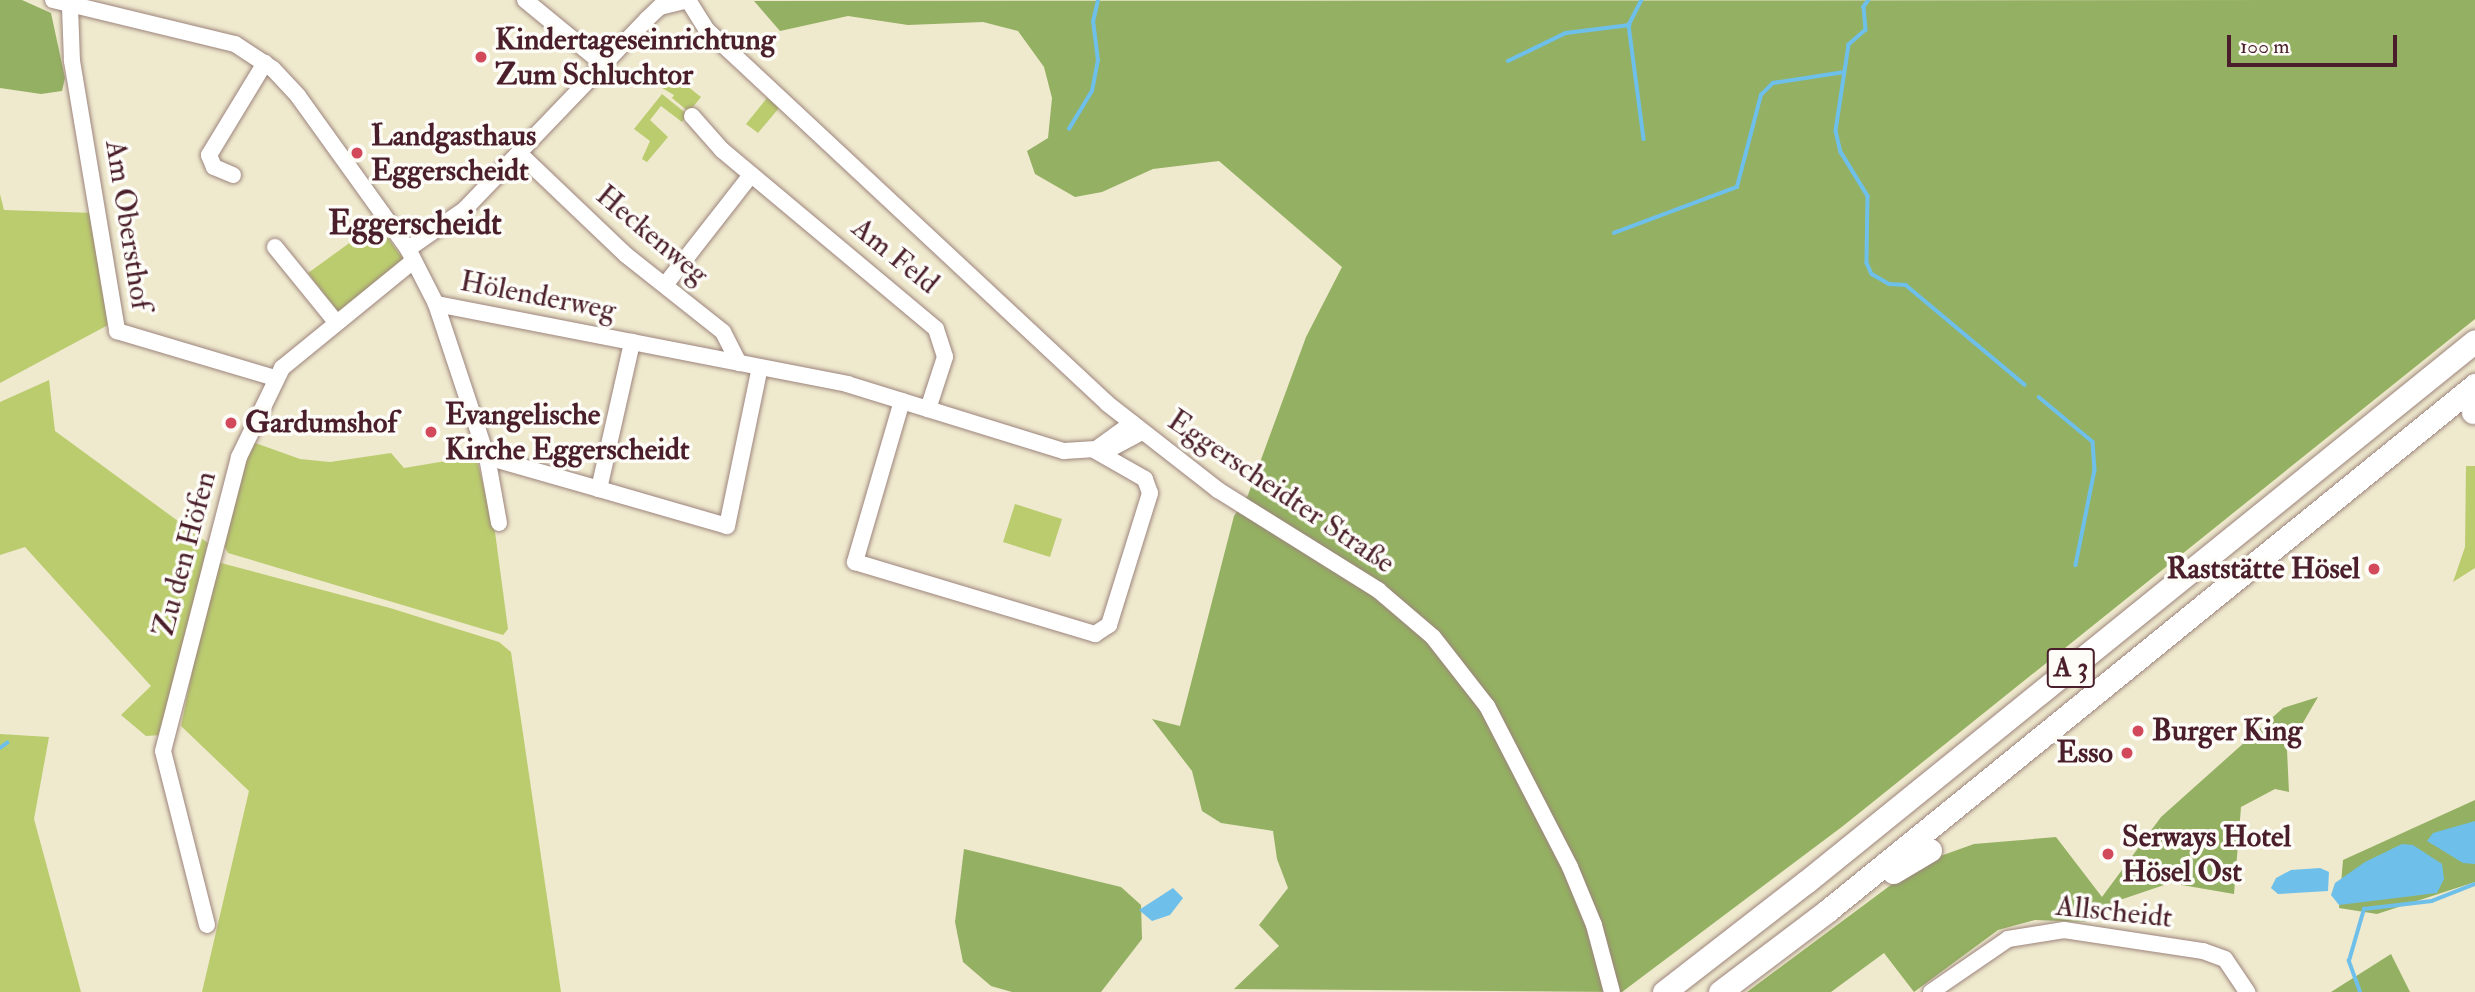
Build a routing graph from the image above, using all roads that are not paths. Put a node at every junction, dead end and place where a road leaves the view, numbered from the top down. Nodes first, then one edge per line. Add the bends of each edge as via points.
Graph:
1 (53, 0) edge
2 (525, 0) edge
3 (688, 0) edge
4 (69, 8) junction
5 (265, 63) junction
6 (604, 65) junction
7 (692, 116) dead end
8 (520, 154) junction
9 (233, 175) dead end
10 (751, 175) junction
11 (275, 247) dead end
12 (410, 255) junction
13 (665, 285) junction
14 (436, 304) junction
15 (336, 323) junction
16 (2475, 341) edge
17 (632, 342) junction
18 (739, 363) junction
19 (760, 367) junction
20 (275, 378) junction
21 (2475, 385) edge
22 (902, 401) junction
23 (928, 409) junction
24 (1137, 428) junction
25 (1094, 450) junction
26 (487, 457) junction
27 (599, 489) junction
28 (499, 523) dead end
29 (1930, 850) dead end
30 (1827, 911) junction
31 (207, 925) dead end
32 (1611, 986) edge
33 (1664, 992) edge
34 (1720, 992) edge
35 (1931, 992) edge
36 (2247, 992) edge

1 - 4 street, Hölenderweg
2 - 6 street
3 - 6 street, Zu den Höfen via 660,8
3 - 24 street, Eggerscheidter Straße via 706,29
4 - 5 street, Hölenderweg via 219,37
4 - 20 street, Am Obersthof via 72,61 117,331
5 - 9 street via 209,155 214,167
5 - 12 street, Hölenderweg via 299,96
6 - 8 street, Zu den Höfen
7 - 10 street, Am Feld
8 - 12 street, Zu den Höfen
8 - 13 street, Heckenweg via 588,222
10 - 13 street
10 - 23 street, Am Feld via 936,329 945,357
11 - 15 street
12 - 14 street, Hölenderweg
12 - 15 street, Zu den Höfen
13 - 18 street, Heckenweg via 723,332
14 - 17 street, Hölenderweg
14 - 26 street
15 - 20 street, Zu den Höfen
16 - 33 highway, A 3
17 - 18 street, Hölenderweg
17 - 27 street
18 - 19 street, Hölenderweg
19 - 22 street, Hölenderweg
19 - 27 street via 727,526
20 - 31 street, Zu den Höfen via 239,457 163,751
21 - 30 highway, A 3
22 - 23 street, Hölenderweg
22 - 25 street via 855,562 1095,634 1109,625 1150,493 1144,479
23 - 25 street, Hölenderweg via 1057,449
24 - 25 street, Hölenderweg via 1118,447
24 - 32 street, Eggerscheidter Straße via 1218,491 1402,607 1461,667 1487,706 1570,867
26 - 27 street
26 - 28 street
29 - 30 highway
30 - 34 highway, A 3
35 - 36 street, Allscheidt via 2008,939 2064,930 2203,951 2225,959

